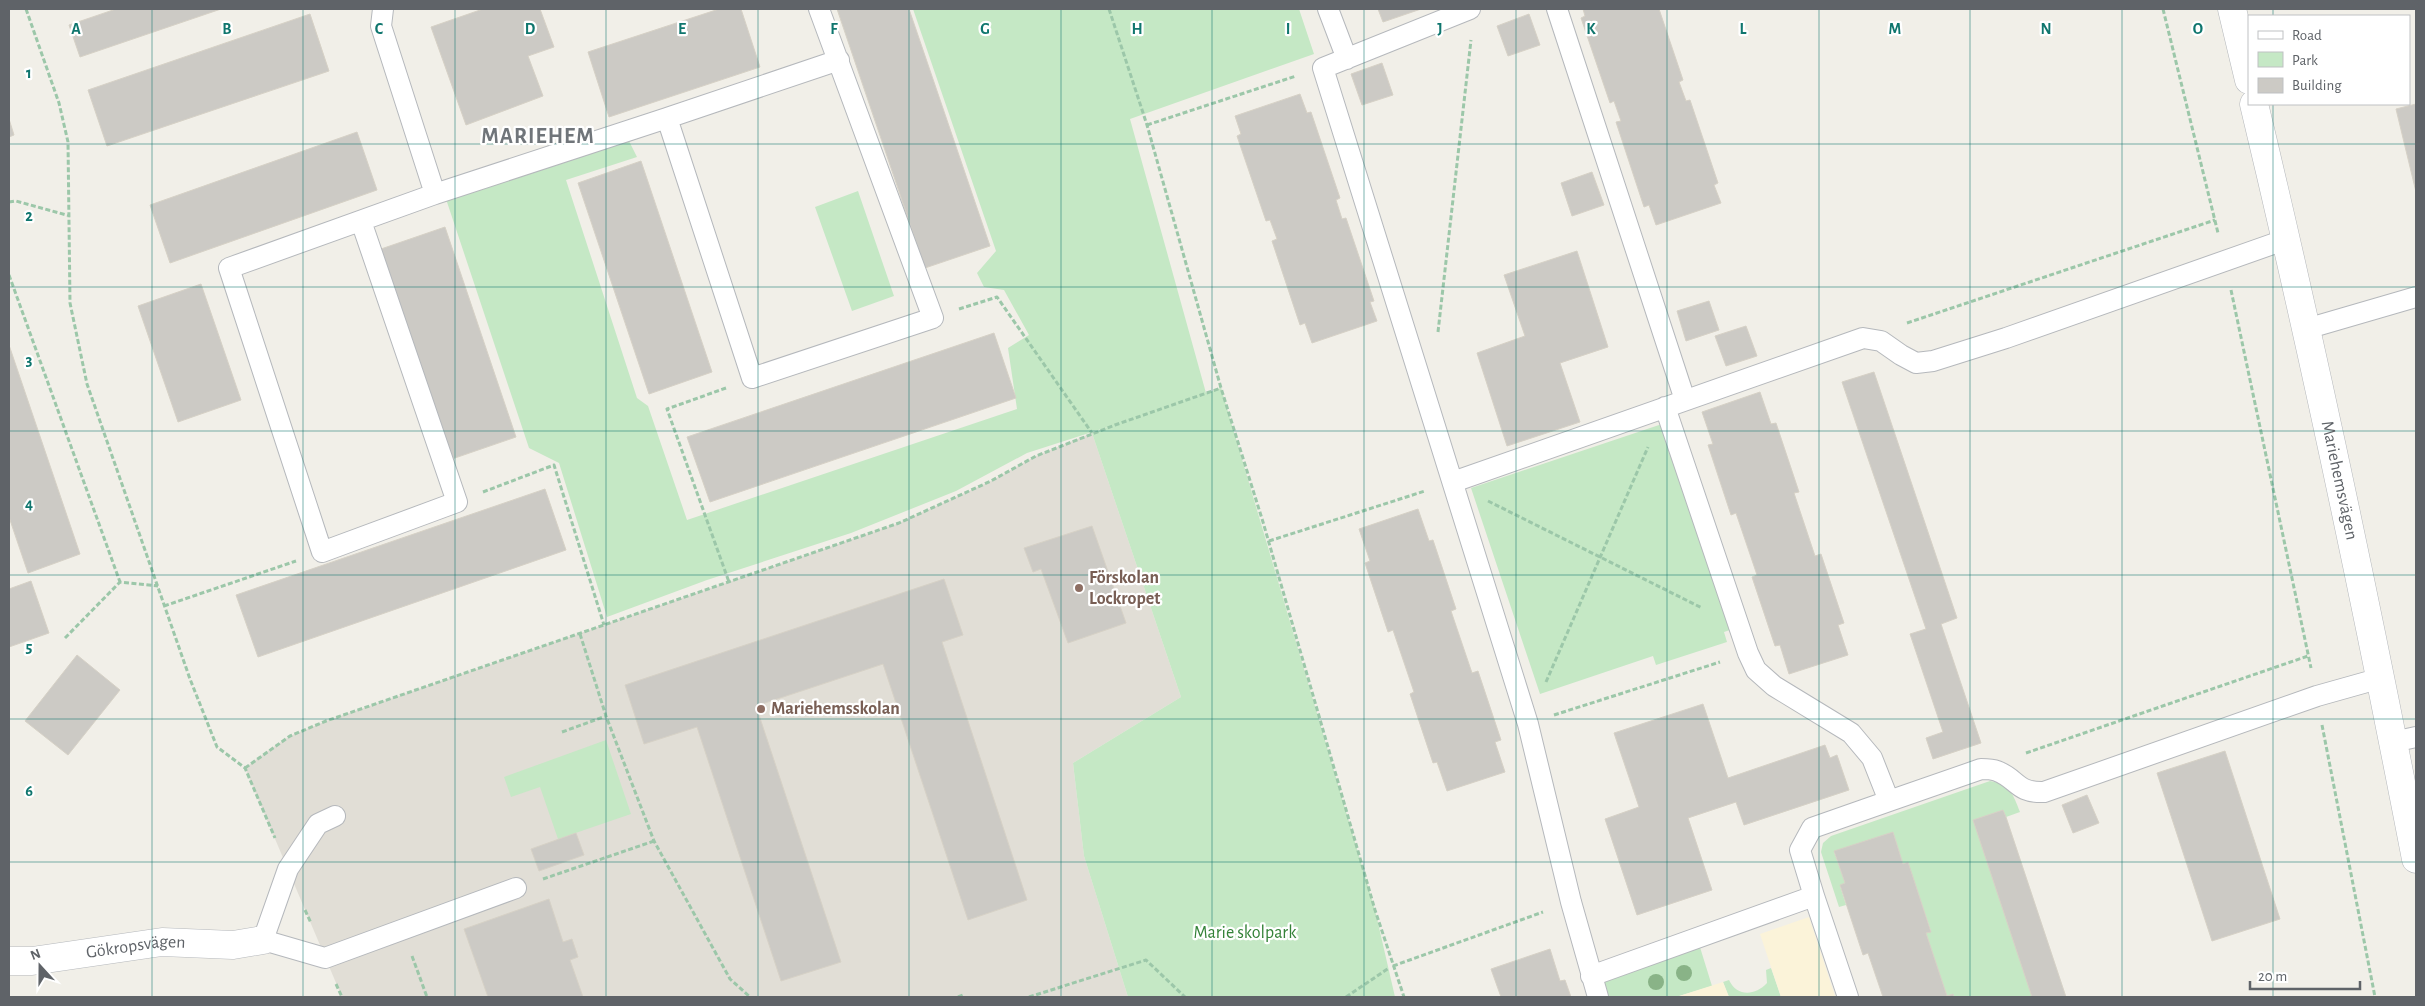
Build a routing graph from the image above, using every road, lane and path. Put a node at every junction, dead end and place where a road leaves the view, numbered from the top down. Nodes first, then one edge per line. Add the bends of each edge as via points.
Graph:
1 (26, 9) edge
2 (383, 9) edge
3 (819, 9) edge
4 (1109, 9) edge
5 (1328, 9) edge
6 (1470, 9) edge
7 (1558, 9) edge
8 (2163, 9) edge
9 (2232, 9) edge
10 (1471, 38) dead end
11 (1347, 59) junction
12 (839, 60) junction
13 (1323, 68) junction
14 (2248, 76) edge
15 (2254, 105) edge
16 (667, 118) junction
17 (1147, 125) junction
18 (435, 194) junction
19 (9, 202) edge
20 (70, 216) junction
21 (2215, 220) junction
22 (361, 221) junction
23 (2287, 239) junction
24 (2225, 259) junction
25 (9, 275) edge
26 (2416, 297) edge
27 (933, 318) junction
28 (2306, 329) junction
29 (1863, 338) junction
30 (1437, 339) dead end
31 (752, 378) junction
32 (1221, 388) junction
33 (1685, 400) junction
34 (1665, 407) junction
35 (1092, 433) junction
36 (1452, 482) junction
37 (457, 502) junction
38 (1269, 541) junction
39 (322, 552) junction
40 (120, 582) junction
41 (729, 582) junction
42 (158, 586) junction
43 (164, 606) junction
44 (604, 625) junction
45 (1740, 627) junction
46 (580, 634) junction
47 (65, 638) dead end
48 (1748, 653) junction
49 (2308, 656) junction
50 (2381, 678) junction
51 (2317, 696) junction
52 (606, 716) junction
53 (1528, 724) junction
54 (562, 732) dead end
55 (2405, 740) edge
56 (245, 768) junction
57 (1981, 769) junction
58 (1888, 800) junction
59 (335, 816) dead end
60 (654, 841) junction
61 (2416, 859) edge
62 (288, 869) junction
63 (516, 888) joint
64 (1814, 896) junction
65 (1571, 902) junction
66 (402, 930) junction
67 (263, 940) junction
68 (9, 961) edge
69 (1393, 966) junction
70 (1388, 968) dead end
71 (1591, 976) junction
72 (427, 997) edge
73 (750, 997) edge
74 (958, 997) edge
75 (963, 997) edge
76 (1029, 997) edge
77 (1185, 997) edge
78 (1346, 997) edge
79 (1404, 997) edge
80 (1598, 997) edge
81 (1848, 997) edge
82 (2375, 997) edge

1 - 20 path via 59,103 68,142
2 - 18 lane via 381,26
3 - 12 lane
4 - 17 path
5 - 11 lane
6 - 11 lane
7 - 33 lane
8 - 21 path
9 - 14 street
10 - 30 path
11 - 13 lane
12 - 16 lane
12 - 27 lane
13 - 17 path
13 - 36 lane
15 - 23 street, Mariehemsvägen
16 - 18 lane
16 - 31 lane
17 - 32 path
18 - 22 lane
19 - 20 path via 16,201
20 - 42 path via 70,303 87,384
21 - 24 path
21 - 29 path
22 - 37 lane
22 - 39 lane via 229,268
23 - 24 lane
23 - 28 street, Mariehemsvägen
24 - 29 lane via 1933,362 1916,363 1881,341
24 - 49 path
25 - 40 path
26 - 28 lane
27 - 31 lane
27 - 35 path via 997,297
28 - 50 street, Mariehemsvägen
29 - 33 lane
31 - 41 path via 667,409
32 - 35 path
32 - 38 path
33 - 34 lane
34 - 36 lane
34 - 45 lane
34 - 53 path
35 - 41 path via 1036,456 991,481 899,523
36 - 38 path
36 - 45 path
36 - 53 lane
37 - 39 lane
37 - 44 path via 554,465
38 - 69 path
39 - 43 path
40 - 42 path
40 - 47 path
41 - 44 path
42 - 43 path
43 - 56 path via 217,746
44 - 46 path
45 - 48 lane
46 - 52 path
46 - 56 path via 290,736
48 - 53 path
48 - 58 lane via 1756,670 1774,686 1850,733 1872,758
49 - 51 path
49 - 57 path
50 - 51 lane
50 - 55 street, Mariehemsvägen
51 - 57 lane via 2044,792 2031,792 2018,787 1996,770
51 - 82 path
52 - 54 path
52 - 60 path
53 - 65 lane
55 - 61 street, Mariehemsvägen
56 - 62 path
57 - 58 lane
58 - 64 lane via 1812,828 1800,850
59 - 62 lane via 318,824
60 - 63 path
60 - 73 path via 730,979
62 - 67 lane
63 - 66 lane
64 - 71 lane
64 - 81 lane
65 - 69 path
65 - 71 lane
66 - 67 lane via 326,958
66 - 72 path
67 - 68 street, Gökropsvägen via 233,945 162,942 32,961
69 - 79 path
70 - 78 path
71 - 80 lane
74 - 75 path
76 - 77 path via 1146,960

